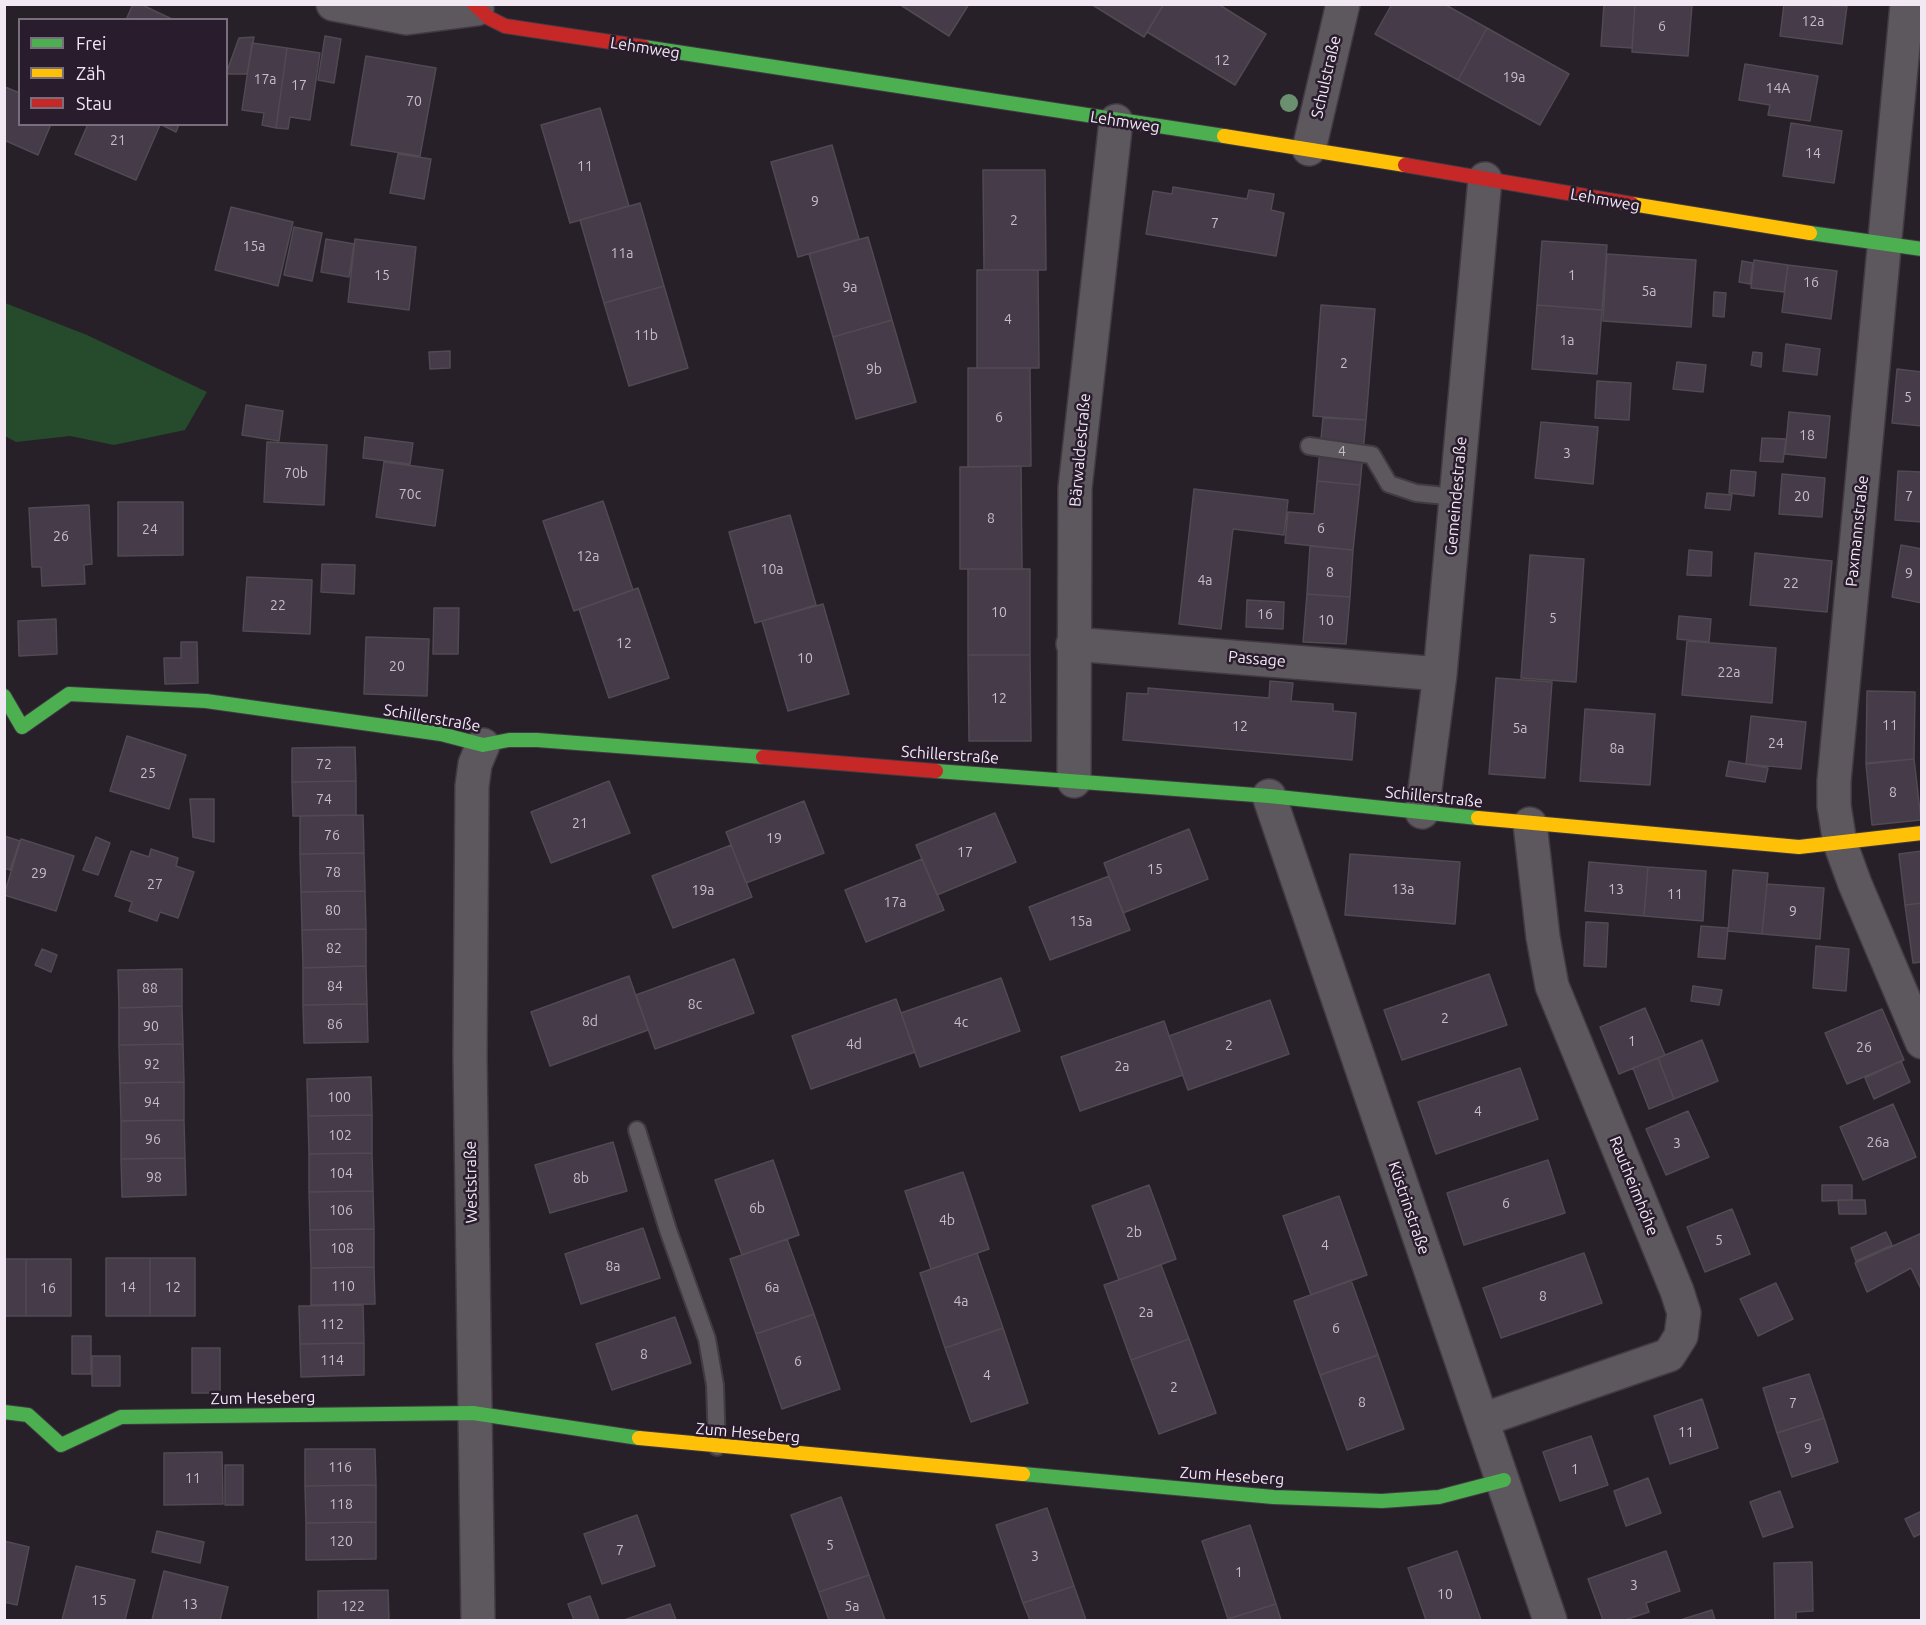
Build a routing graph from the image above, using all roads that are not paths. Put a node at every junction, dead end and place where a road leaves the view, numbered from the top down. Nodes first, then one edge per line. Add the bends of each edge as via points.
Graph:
1 (333, 4) edge
2 (1343, 4) edge
3 (1907, 4) edge
4 (476, 7) edge
5 (1116, 121) junction
6 (1309, 149) junction
7 (1485, 179) junction
8 (1885, 242) junction
9 (1922, 249) edge
10 (1309, 446) dead end
11 (1456, 497) junction
12 (1073, 644) junction
13 (1440, 674) junction
14 (4, 696) edge
15 (483, 745) junction
16 (1074, 781) junction
17 (1269, 796) junction
18 (1422, 812) junction
19 (1530, 824) junction
20 (1922, 833) edge
21 (1840, 843) junction
22 (1922, 1042) edge
23 (637, 1130) dead end
24 (4, 1412) edge
25 (474, 1413) junction
26 (1482, 1420) junction
27 (717, 1447) junction
28 (1504, 1480) junction
29 (478, 1620) edge
30 (1550, 1620) edge

1 - 4 street, Lehmweg via 407,18
2 - 6 street, Schulstraße
3 - 8 street, Paxmannstraße
4 - 5 street, Lehmweg via 506,26
5 - 6 street, Lehmweg
5 - 12 street, Bärwaldestraße via 1075,488
6 - 7 street, Lehmweg
7 - 8 street, Lehmweg via 1752,225
7 - 11 street, Gemeindestraße
8 - 9 street, Lehmweg
8 - 21 street, Paxmannstraße via 1835,754 1834,806
10 - 11 lane via 1372,455 1389,484 1416,493
11 - 13 street, Gemeindestraße
12 - 13 street, Passage
12 - 16 street, Bärwaldestraße
13 - 18 street, Gemeindestraße
14 - 15 street, Schillerstraße via 22,727 69,694 206,701 441,734
15 - 16 street, Schillerstraße via 537,740
15 - 25 street, Weststraße via 472,786
16 - 17 street, Schillerstraße
17 - 18 street, Schillerstraße
17 - 26 street, Küstrinstraße
18 - 19 street, Schillerstraße
19 - 21 street, Schillerstraße via 1799,847
19 - 26 street, Rautheimhöhe via 1552,986 1684,1313 1681,1336 1669,1355
20 - 21 street, Schillerstraße
21 - 22 street, Paxmannstraße
23 - 27 lane via 707,1339 715,1384
24 - 25 street, Zum Heseberg via 28,1415 61,1445 121,1417
25 - 27 street, Zum Heseberg
25 - 29 street, Weststraße
26 - 28 street, Küstrinstraße
27 - 28 street, Zum Heseberg via 1273,1497 1382,1501 1427,1498
28 - 30 street, Küstrinstraße

